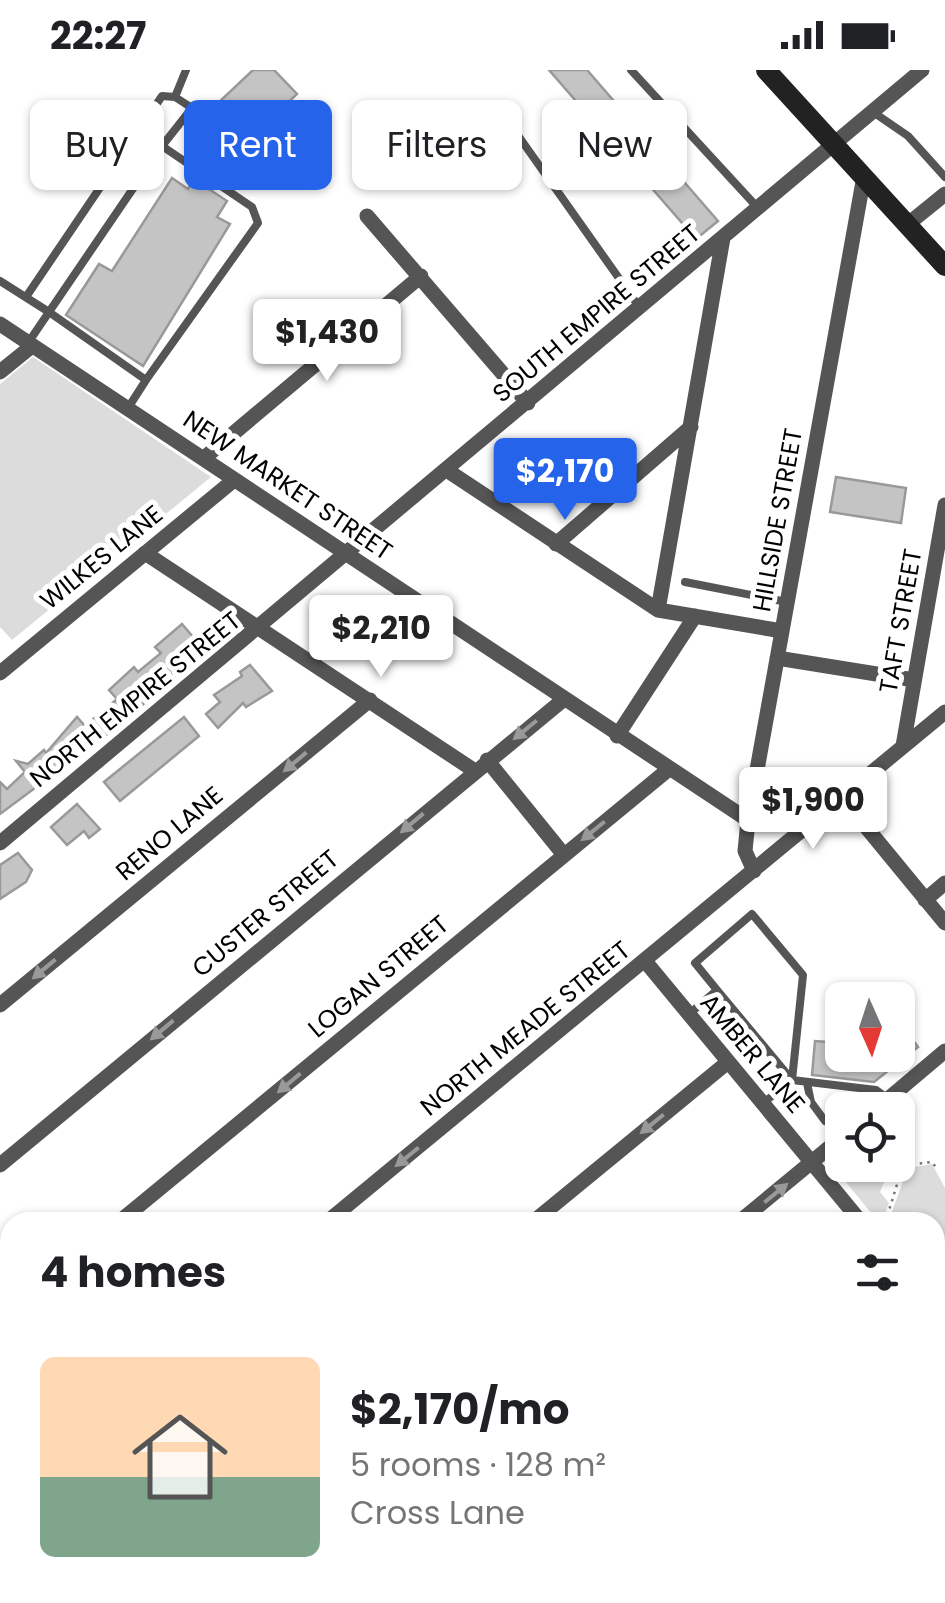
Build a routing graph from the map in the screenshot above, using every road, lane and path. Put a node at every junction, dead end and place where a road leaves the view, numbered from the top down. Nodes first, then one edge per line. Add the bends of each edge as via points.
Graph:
1 (186, 70) edge
2 (631, 70) edge
3 (766, 70) edge
4 (922, 70) edge
5 (175, 97) junction
6 (873, 112) junction
7 (522, 141) edge
8 (164, 143) edge
9 (835, 144) junction
10 (164, 147) edge
11 (864, 176) junction
12 (945, 177) edge
13 (132, 190) edge
14 (945, 194) edge
15 (758, 208) junction
16 (368, 216) dead end
17 (908, 224) junction
18 (724, 238) junction
19 (945, 266) edge
20 (421, 276) junction
21 (0, 281) edge
22 (26, 298) junction
23 (640, 308) junction
24 (49, 312) junction
25 (0, 324) edge
26 (30, 344) junction
27 (0, 372) edge
28 (146, 380) junction
29 (528, 402) junction
30 (128, 408) junction
31 (691, 426) junction
32 (204, 458) junction
33 (448, 471) junction
34 (234, 480) junction
35 (945, 504) edge
36 (556, 544) junction
37 (942, 546) edge
38 (145, 553) junction
39 (348, 555) junction
40 (685, 582) dead end
41 (787, 602) junction
42 (658, 610) junction
43 (695, 616) junction
44 (260, 629) junction
45 (782, 631) junction
46 (777, 658) junction
47 (0, 673) edge
48 (914, 680) junction
49 (370, 700) junction
50 (563, 700) junction
51 (945, 712) edge
52 (618, 736) junction
53 (903, 746) junction
54 (481, 766) junction
55 (668, 769) junction
56 (842, 799) junction
57 (748, 820) junction
58 (0, 843) edge
59 (564, 855) junction
60 (754, 870) junction
61 (945, 884) edge
62 (926, 900) junction
63 (945, 923) edge
64 (645, 962) junction
65 (717, 990) junction
66 (0, 1005) edge
67 (688, 1015) junction
68 (945, 1050) edge
69 (728, 1062) junction
70 (792, 1080) junction
71 (807, 1083) junction
72 (879, 1092) edge
73 (896, 1092) edge
74 (762, 1104) junction
75 (825, 1121) dead end
76 (825, 1152) edge
77 (812, 1163) junction
78 (915, 1164) edge
79 (0, 1165) edge
80 (938, 1170) dead end
81 (895, 1182) edge
82 (132, 1212) edge
83 (339, 1212) edge
84 (544, 1212) edge
85 (752, 1212) edge
86 (853, 1212) edge
87 (888, 1212) edge

1 - 5 lane
2 - 15 lane
3 - 9 main road
4 - 6 street, SOUTH EMPIRE STREET
5 - 8 lane via 192,108
5 - 22 lane via 162,96
6 - 9 street, SOUTH EMPIRE STREET
6 - 12 lane via 908,136
7 - 23 lane
9 - 11 main road
9 - 15 street, SOUTH EMPIRE STREET
10 - 28 lane via 252,207 258,223
11 - 17 main road
11 - 41 street, HILLSIDE STREET
13 - 24 lane
14 - 17 street
15 - 18 street, SOUTH EMPIRE STREET
16 - 20 street
17 - 19 main road
18 - 23 street, SOUTH EMPIRE STREET
18 - 31 street
20 - 29 street
20 - 32 street
21 - 22 lane
22 - 24 lane
23 - 29 street, SOUTH EMPIRE STREET
24 - 26 lane
24 - 28 lane
25 - 26 street, NEW MARKET STREET
26 - 27 street
26 - 30 street, NEW MARKET STREET
28 - 30 lane
29 - 33 street, SOUTH EMPIRE STREET
30 - 32 street, NEW MARKET STREET
31 - 36 street
31 - 42 street
32 - 34 street, NEW MARKET STREET
33 - 36 street
33 - 39 street, SOUTH EMPIRE STREET
34 - 38 street, WILKES LANE
34 - 39 street, NEW MARKET STREET
35 - 37 street, TAFT STREET
36 - 42 street
37 - 48 street, TAFT STREET
38 - 44 street
38 - 47 street, WILKES LANE
39 - 44 street, NORTH EMPIRE STREET
39 - 50 street, NEW MARKET STREET
40 - 41 lane
41 - 45 street, HILLSIDE STREET
42 - 43 street
43 - 45 street
43 - 52 street
44 - 49 street
44 - 58 street, NORTH EMPIRE STREET
45 - 46 street, HILLSIDE STREET
46 - 48 street
46 - 57 street, HILLSIDE STREET
48 - 53 street, TAFT STREET
49 - 54 street
49 -> 66 street, RENO LANE
50 - 52 street, NEW MARKET STREET
50 -> 54 street, CUSTER STREET
51 - 53 street, NORTH MEADE STREET
52 - 55 street, NEW MARKET STREET
53 - 56 street, NORTH MEADE STREET
54 - 59 street
54 -> 79 street, CUSTER STREET
55 - 57 street, NEW MARKET STREET
55 -> 59 street, LOGAN STREET
56 - 60 street, NORTH MEADE STREET
56 - 62 street
57 - 60 street, HILLSIDE STREET via 744,851
59 -> 82 street, LOGAN STREET
60 - 64 street, NORTH MEADE STREET
61 - 62 street
62 - 63 street
64 - 67 street, AMBER LANE
64 -> 83 street, NORTH MEADE STREET
65 - 67 lane
65 - 70 lane
65 - 70 lane via 695,963 752,914 803,975
67 - 69 street, AMBER LANE
68 - 73 street
69 - 74 street, AMBER LANE
69 -> 84 street
70 - 71 lane
70 - 74 lane
71 - 72 lane
71 - 75 lane via 810,1102
74 - 77 street, AMBER LANE
76 - 77 street
85 -> 77 street
77 - 86 street, AMBER LANE
78 - 80 path via 932,1162
81 - 87 path

